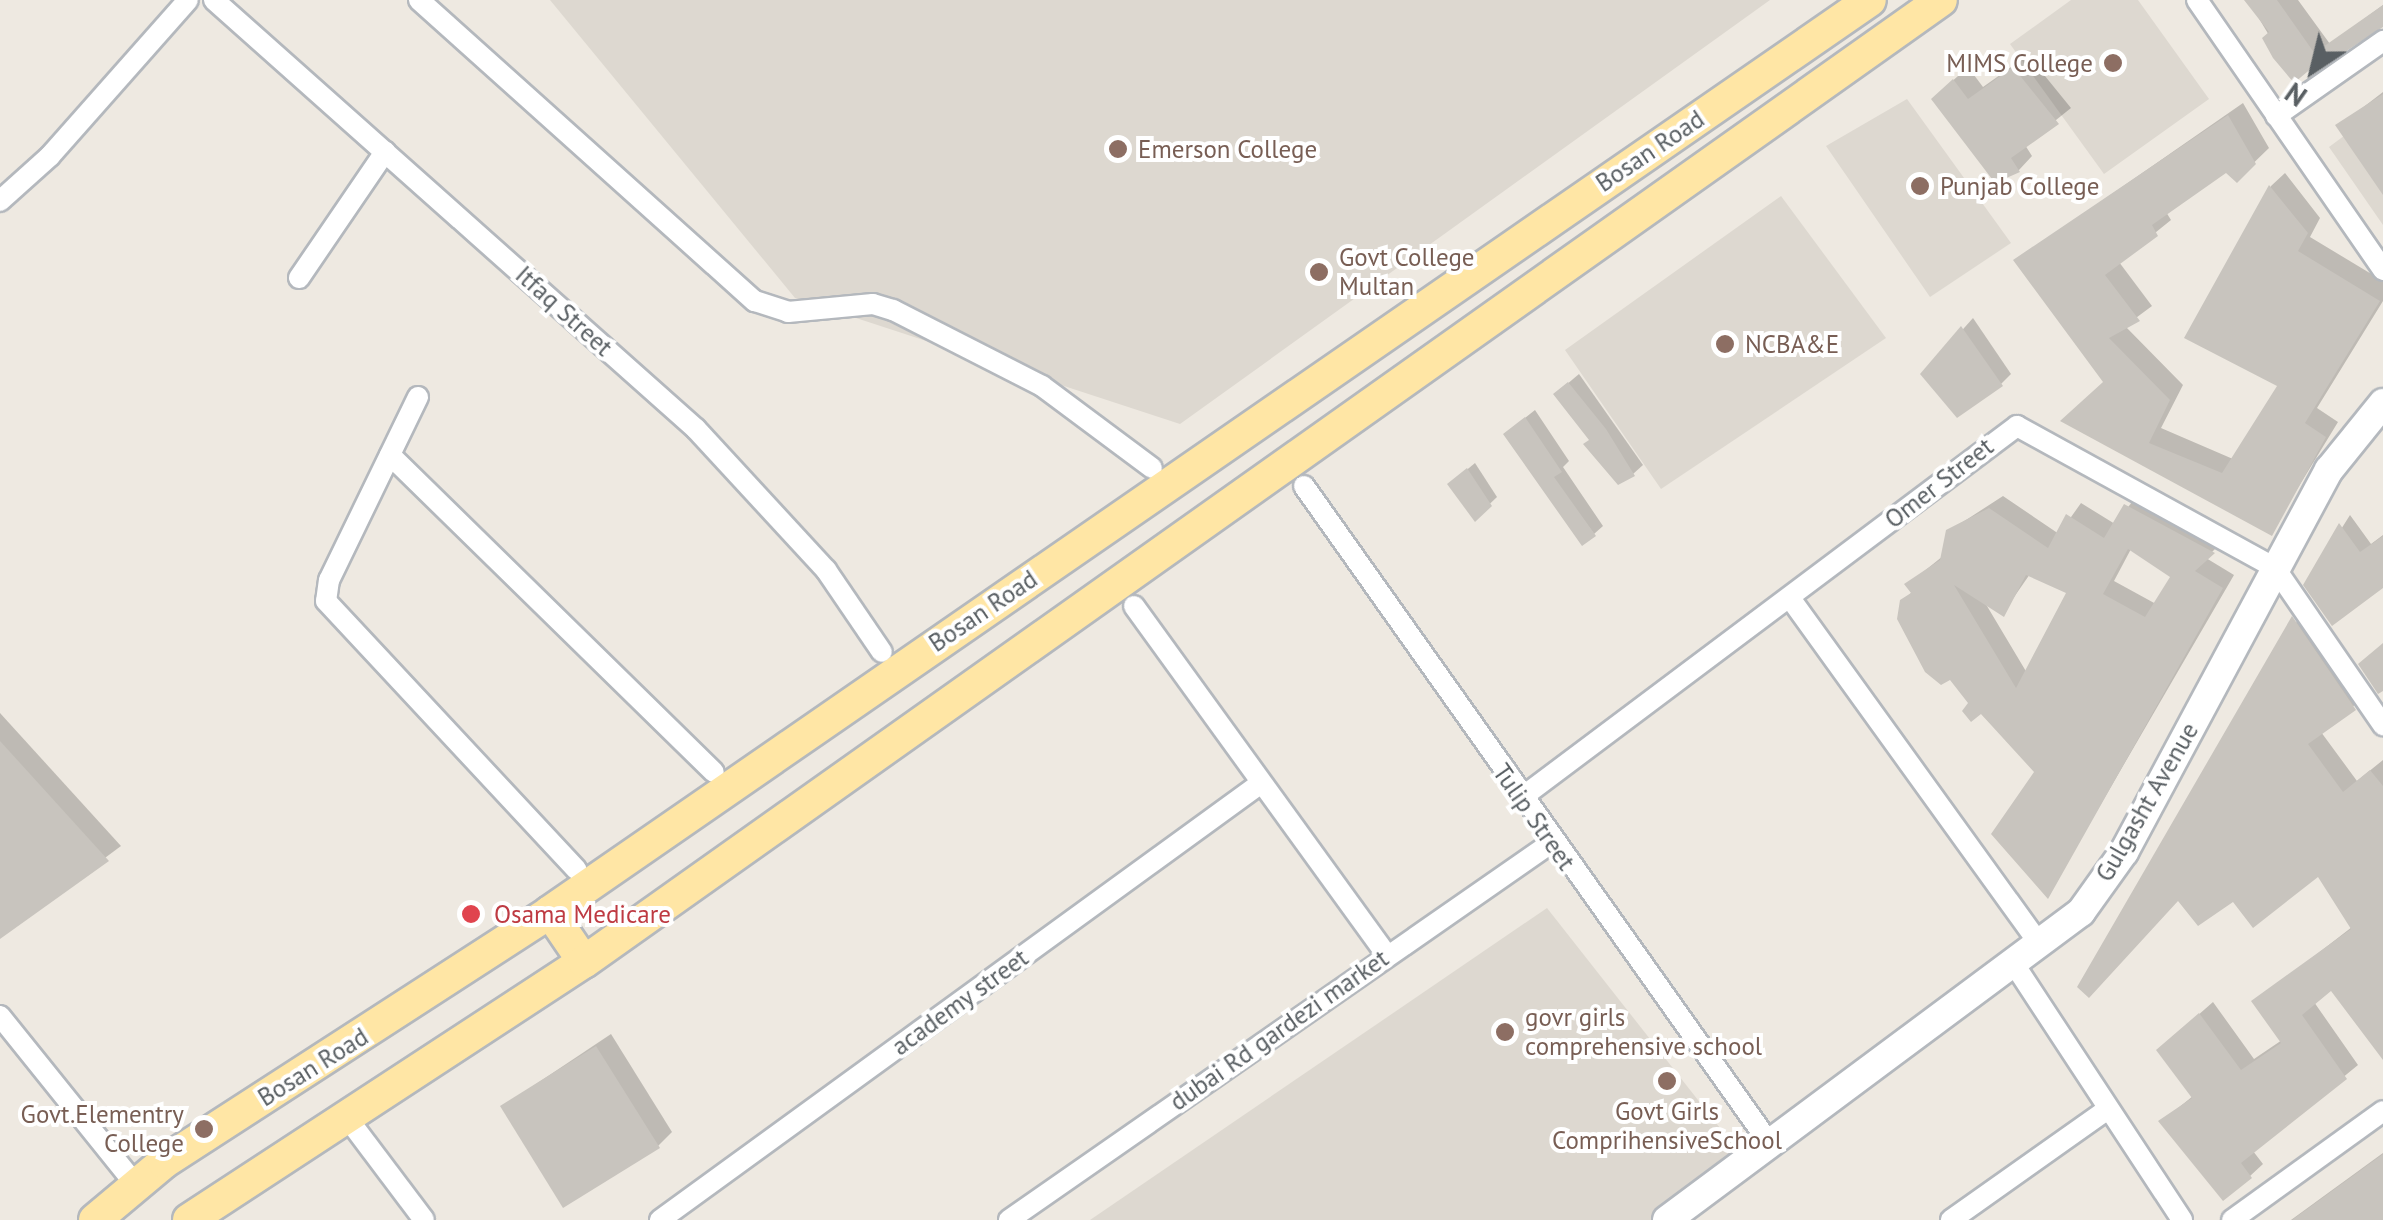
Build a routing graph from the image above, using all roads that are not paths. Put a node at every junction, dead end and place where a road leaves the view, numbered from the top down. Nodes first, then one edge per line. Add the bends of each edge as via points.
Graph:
1 (188, 0) edge
2 (214, 0) edge
3 (419, 0) edge
4 (1870, 0) edge
5 (1940, 0) edge
6 (2197, 0) edge
7 (2383, 41) edge
8 (2276, 116) junction
9 (385, 152) junction
10 (1, 198) edge
11 (2383, 270) edge
12 (299, 278) dead end
13 (418, 397) dead end
14 (2381, 412) edge
15 (390, 454) junction
16 (1152, 468) dead end
17 (1304, 486) dead end
18 (2275, 568) junction
19 (1790, 598) junction
20 (1134, 606) dead end
21 (882, 652) dead end
22 (918, 655) junction
23 (950, 700) junction
24 (2383, 726) edge
25 (714, 772) dead end
26 (1261, 784) junction
27 (1521, 798) junction
28 (1552, 843) junction
29 (576, 869) dead end
30 (550, 912) junction
31 (2040, 944) junction
32 (1386, 955) junction
33 (584, 962) junction
34 (2014, 964) junction
35 (0, 1016) edge
36 (2108, 1109) junction
37 (2383, 1111) edge
38 (348, 1118) junction
39 (1770, 1144) junction
40 (136, 1185) junction
41 (192, 1219) edge
42 (95, 1220) edge
43 (424, 1220) edge
44 (660, 1220) edge
45 (1009, 1220) edge
46 (1667, 1220) edge
47 (1951, 1220) edge
48 (2182, 1220) edge
49 (2232, 1220) edge

1 - 10 street via 50,156
2 - 9 street, Itfaq Street
3 - 16 street via 755,301 788,312 873,304 893,310 1042,386
4 - 22 main road, Bosan Road
5 - 23 main road, Bosan Road
6 - 8 street
7 - 8 street
8 - 11 street
9 - 12 street
9 - 21 street, Itfaq Street via 696,429 826,570
13 - 15 street
14 - 18 street, Gulgasht Avenue via 2329,470
15 - 25 street
15 - 29 street via 329,580 326,601
17 - 27 street, Tulip Street
18 - 19 street, Omer Street via 2016,426
18 - 24 street, Omer Street
18 - 31 street, Gulgasht Avenue via 2124,852 2082,912
19 - 27 street, Omer Street
19 - 31 street
20 - 26 street
22 - 23 main road
22 - 30 main road, Bosan Road
23 - 33 main road, Bosan Road
26 - 32 street
26 - 44 street, academy street
27 - 28 street, Tulip Street
28 - 32 street, dubai Rd gardezi market
28 - 39 street, Tulip Street
30 - 33 main road
30 - 40 main road, Bosan Road
31 - 34 street, Gulgasht Avenue
32 - 45 street, dubai Rd gardezi market
33 - 38 main road, Bosan Road
34 - 36 street
34 - 39 street, Gulgasht Avenue
35 - 40 street
36 - 47 street
36 - 48 street
37 - 49 street
38 - 41 main road, Bosan Road
38 - 43 street
39 - 46 street, Gulgasht Avenue
40 - 42 main road, Bosan Road

